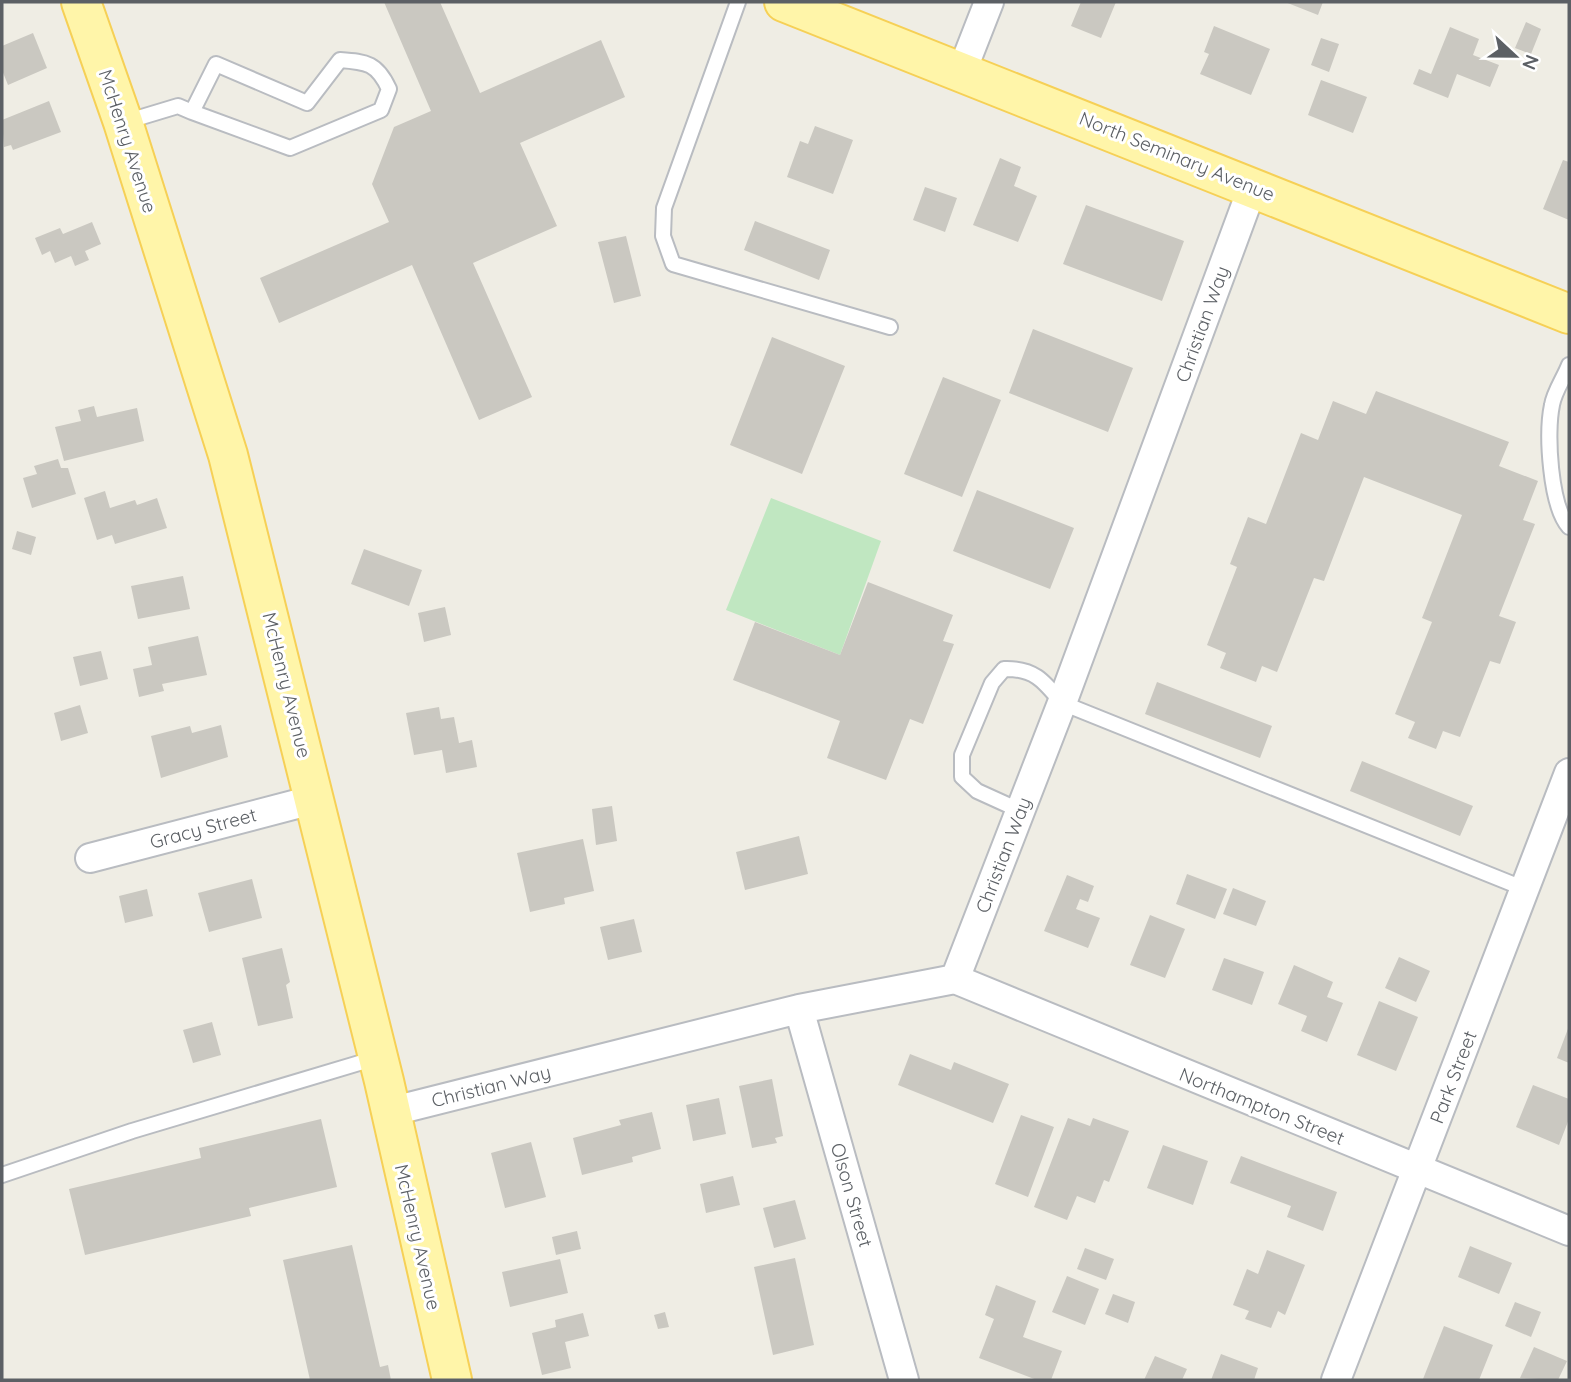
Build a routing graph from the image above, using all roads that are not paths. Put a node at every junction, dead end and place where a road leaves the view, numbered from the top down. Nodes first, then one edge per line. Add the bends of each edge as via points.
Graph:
1 (81, 2) edge
2 (738, 2) edge
3 (784, 2) edge
4 (989, 2) edge
5 (961, 71) junction
6 (192, 112) junction
7 (124, 122) junction
8 (1253, 186) junction
9 (1569, 314) edge
10 (890, 327) dead end
11 (1569, 365) edge
12 (1569, 527) edge
13 (1062, 703) junction
14 (1569, 773) edge
15 (316, 799) junction
16 (1021, 811) junction
17 (90, 858) dead end
18 (1525, 889) junction
19 (955, 979) junction
20 (800, 1009) junction
21 (377, 1058) junction
22 (389, 1112) junction
23 (1417, 1170) junction
24 (2, 1175) edge
25 (1569, 1231) edge
26 (452, 1380) edge
27 (904, 1380) edge
28 (1336, 1380) edge

1 - 7 main road, McHenry Avenue
2 - 10 lane via 664,208 663,236 673,264
3 - 5 main road, North Seminary Avenue
4 - 5 street
5 - 8 main road, North Seminary Avenue
6 - 6 lane via 290,148 380,110 389,89 382,72 365,62 340,60 307,103 216,64
6 - 7 lane via 178,106
7 - 15 main road, McHenry Avenue via 228,456
8 - 9 main road, North Seminary Avenue
8 - 13 street, Christian Way
11 - 12 lane via 1552,404 1550,458 1562,519
13 - 16 street, Christian Way
13 - 16 lane via 1040,676 1021,668 1004,669 992,683 962,755 962,778 977,791
13 - 18 lane
14 - 18 street, Park Street
15 - 17 street, Gracy Street
15 - 21 main road, McHenry Avenue
16 - 19 street, Christian Way
18 - 23 street, Park Street
19 - 20 street, Christian Way
19 - 23 street, Northampton Street
20 - 22 street, Christian Way
20 - 27 street, Olson Street
21 - 22 main road, McHenry Avenue
21 - 24 lane
22 - 26 main road, McHenry Avenue
23 - 25 street, Northampton Street
23 - 28 street, Park Street

